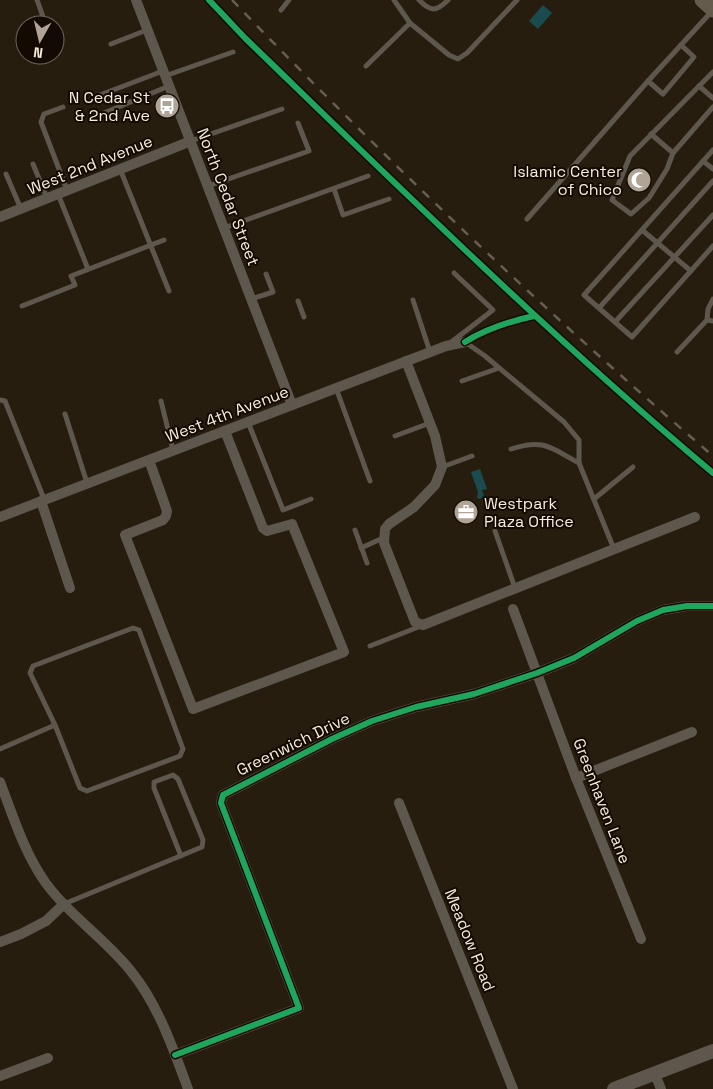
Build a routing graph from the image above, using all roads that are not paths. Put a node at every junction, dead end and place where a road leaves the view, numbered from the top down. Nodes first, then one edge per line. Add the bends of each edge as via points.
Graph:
1 (37, 0) edge
2 (136, 0) edge
3 (289, 0) edge
4 (394, 0) edge
5 (419, 0) edge
6 (448, 0) edge
7 (517, 0) edge
8 (710, 5) edge
9 (281, 10) dead end
10 (42, 15) edge
11 (410, 22) junction
12 (147, 30) junction
13 (111, 44) dead end
14 (681, 45) junction
15 (233, 52) dead end
16 (366, 66) dead end
17 (713, 72) edge
18 (164, 73) junction
19 (648, 81) junction
20 (169, 86) junction
21 (699, 86) junction
22 (100, 95) dead end
23 (713, 98) edge
24 (62, 106) dead end
25 (713, 107) edge
26 (282, 108) dead end
27 (104, 113) dead end
28 (298, 123) dead end
29 (651, 134) junction
30 (191, 141) junction
31 (713, 150) edge
32 (673, 153) junction
33 (703, 161) junction
34 (33, 164) dead end
35 (120, 169) junction
36 (713, 169) edge
37 (6, 174) dead end
38 (368, 176) dead end
39 (713, 181) edge
40 (208, 186) junction
41 (334, 189) junction
42 (62, 192) junction
43 (46, 198) junction
44 (389, 199) dead end
45 (21, 209) junction
46 (713, 215) edge
47 (0, 217) edge
48 (527, 219) dead end
49 (224, 228) junction
50 (642, 230) junction
51 (164, 240) dead end
52 (657, 243) junction
53 (151, 245) junction
54 (713, 246) edge
55 (674, 257) junction
56 (88, 269) junction
57 (691, 271) junction
58 (454, 273) dead end
59 (266, 274) dead end
60 (169, 291) dead end
61 (251, 299) junction
62 (713, 299) edge
63 (413, 300) dead end
64 (298, 301) dead end
65 (22, 306) dead end
66 (599, 308) junction
67 (304, 317) dead end
68 (710, 321) edge
69 (615, 322) junction
70 (465, 342) joint
71 (446, 346) junction
72 (430, 352) junction
73 (677, 352) dead end
74 (406, 361) junction
75 (499, 368) junction
76 (462, 381) dead end
77 (336, 388) junction
78 (0, 400) edge
79 (161, 401) dead end
80 (292, 406) junction
81 (65, 414) dead end
82 (248, 422) junction
83 (430, 423) junction
84 (226, 431) junction
85 (395, 436) dead end
86 (511, 449) dead end
87 (173, 451) junction
88 (472, 456) dead end
89 (149, 460) junction
90 (579, 463) junction
91 (442, 467) junction
92 (633, 468) dead end
93 (370, 481) dead end
94 (87, 484) junction
95 (311, 499) dead end
96 (594, 499) junction
97 (43, 501) junction
98 (1, 514) edge
99 (695, 517) dead end
100 (355, 530) dead end
101 (495, 530) dead end
102 (384, 538) junction
103 (361, 548) junction
104 (614, 549) junction
105 (367, 563) dead end
106 (70, 588) dead end
107 (515, 588) junction
108 (713, 606) edge
109 (513, 608) dead end
110 (423, 624) junction
111 (370, 646) dead end
112 (537, 673) junction
113 (55, 725) junction
114 (692, 732) dead end
115 (0, 749) edge
116 (576, 778) junction
117 (0, 782) edge
118 (399, 803) dead end
119 (181, 856) junction
120 (64, 904) junction
121 (641, 939) dead end
122 (0, 942) edge
123 (713, 1051) edge
124 (175, 1055) junction
125 (48, 1058) dead end
126 (655, 1074) junction
127 (0, 1076) edge
128 (188, 1089) edge
129 (513, 1089) edge
130 (614, 1089) edge
131 (632, 1089) edge
132 (661, 1089) edge

1 - 10 lane
2 - 12 street, North Cedar Street
3 - 9 lane
4 - 11 lane
5 - 6 lane via 432,10
7 - 11 lane via 458,59
8 - 14 lane
11 - 16 lane
12 - 13 lane
12 - 18 street, North Cedar Street
14 - 19 lane
14 - 19 lane via 694,58 663,94
15 - 18 lane
17 - 21 lane
18 - 20 street, North Cedar Street
18 - 22 lane
19 - 48 lane
20 - 27 lane
20 - 30 street, North Cedar Street
21 - 23 lane
21 - 29 lane
24 - 42 lane via 44,114 41,122
25 - 32 lane
26 - 30 lane
28 - 40 lane via 309,150
29 - 32 lane
29 - 32 lane via 630,156 612,200 631,214 649,198
30 - 35 street, West 2nd Avenue
30 - 40 street, North Cedar Street
31 - 33 lane
33 - 36 lane
33 - 50 lane
34 - 43 lane
35 - 42 street, West 2nd Avenue
35 - 53 lane
37 - 45 lane
38 - 41 lane
39 - 52 lane
40 - 49 street, North Cedar Street
41 - 44 lane via 343,215
41 - 49 lane
42 - 43 street, West 2nd Avenue
42 - 56 lane
43 - 45 street, West 2nd Avenue
45 - 47 street, West 2nd Avenue
46 - 55 lane
49 - 61 street, North Cedar Street
50 - 52 lane
50 - 66 lane via 584,295
51 - 53 lane
52 - 55 lane
52 - 66 lane
53 - 56 lane
53 - 60 lane
54 - 57 lane
55 - 57 lane
55 - 69 lane
56 - 65 lane via 72,276 75,285
57 - 69 lane via 632,337
58 - 71 lane via 492,310
59 - 61 lane via 273,292
61 - 80 street, North Cedar Street
62 - 68 lane via 708,309
63 - 72 lane
64 - 67 lane
66 - 69 lane
68 - 73 lane
70 - 71 street, West 4th Avenue
70 - 75 lane
71 - 72 street, West 4th Avenue
72 - 74 street, West 4th Avenue
74 - 77 street, West 4th Avenue
74 - 83 street
75 - 76 lane
75 - 90 lane via 575,434 579,440
77 - 80 street, West 4th Avenue
77 - 93 lane
78 - 97 lane via 5,401
79 - 87 lane
80 - 82 street, West 4th Avenue
81 - 94 lane
82 - 84 street, West 4th Avenue
82 - 95 lane via 283,510
83 - 85 lane
83 - 91 street
84 - 87 street, West 4th Avenue
84 - 89 street via 263,528 267,531 292,524 344,652 193,709 125,535 166,516
86 - 90 lane via 527,444 545,445
87 - 89 street, West 4th Avenue
88 - 91 lane
89 - 94 street, West 4th Avenue
90 - 96 lane
91 - 102 street via 435,485 414,507 389,524
92 - 96 lane
94 - 97 street, West 4th Avenue
96 - 104 lane
97 - 98 street, West 4th Avenue
97 - 106 street
99 - 104 street
100 - 103 lane
101 - 107 lane
102 - 103 lane
102 - 110 street via 415,622
103 - 105 lane
104 - 107 street
107 - 110 street
108 - 112 street, Greenwich Drive via 663,610 637,621 574,658
109 - 112 street, Greenhaven Lane
110 - 111 lane
112 - 116 street, Greenhaven Lane
112 - 124 street, Greenwich Drive via 372,722 223,795 221,803 299,1008
113 - 113 lane via 80,788 87,791 180,756 183,749 140,630 133,628 33,666 30,673
113 - 115 lane
114 - 116 street
116 - 121 street, Greenhaven Lane
117 - 120 street via 31,858 45,882
118 - 129 street, Meadow Road
119 - 119 lane via 202,847 202,840 178,780 170,775 154,782 154,788
119 - 120 lane
120 - 122 street via 46,921
120 - 124 street via 129,969 151,1002
123 - 126 street
124 - 128 street
125 - 127 street
126 - 130 street
126 - 131 street
126 - 132 street

